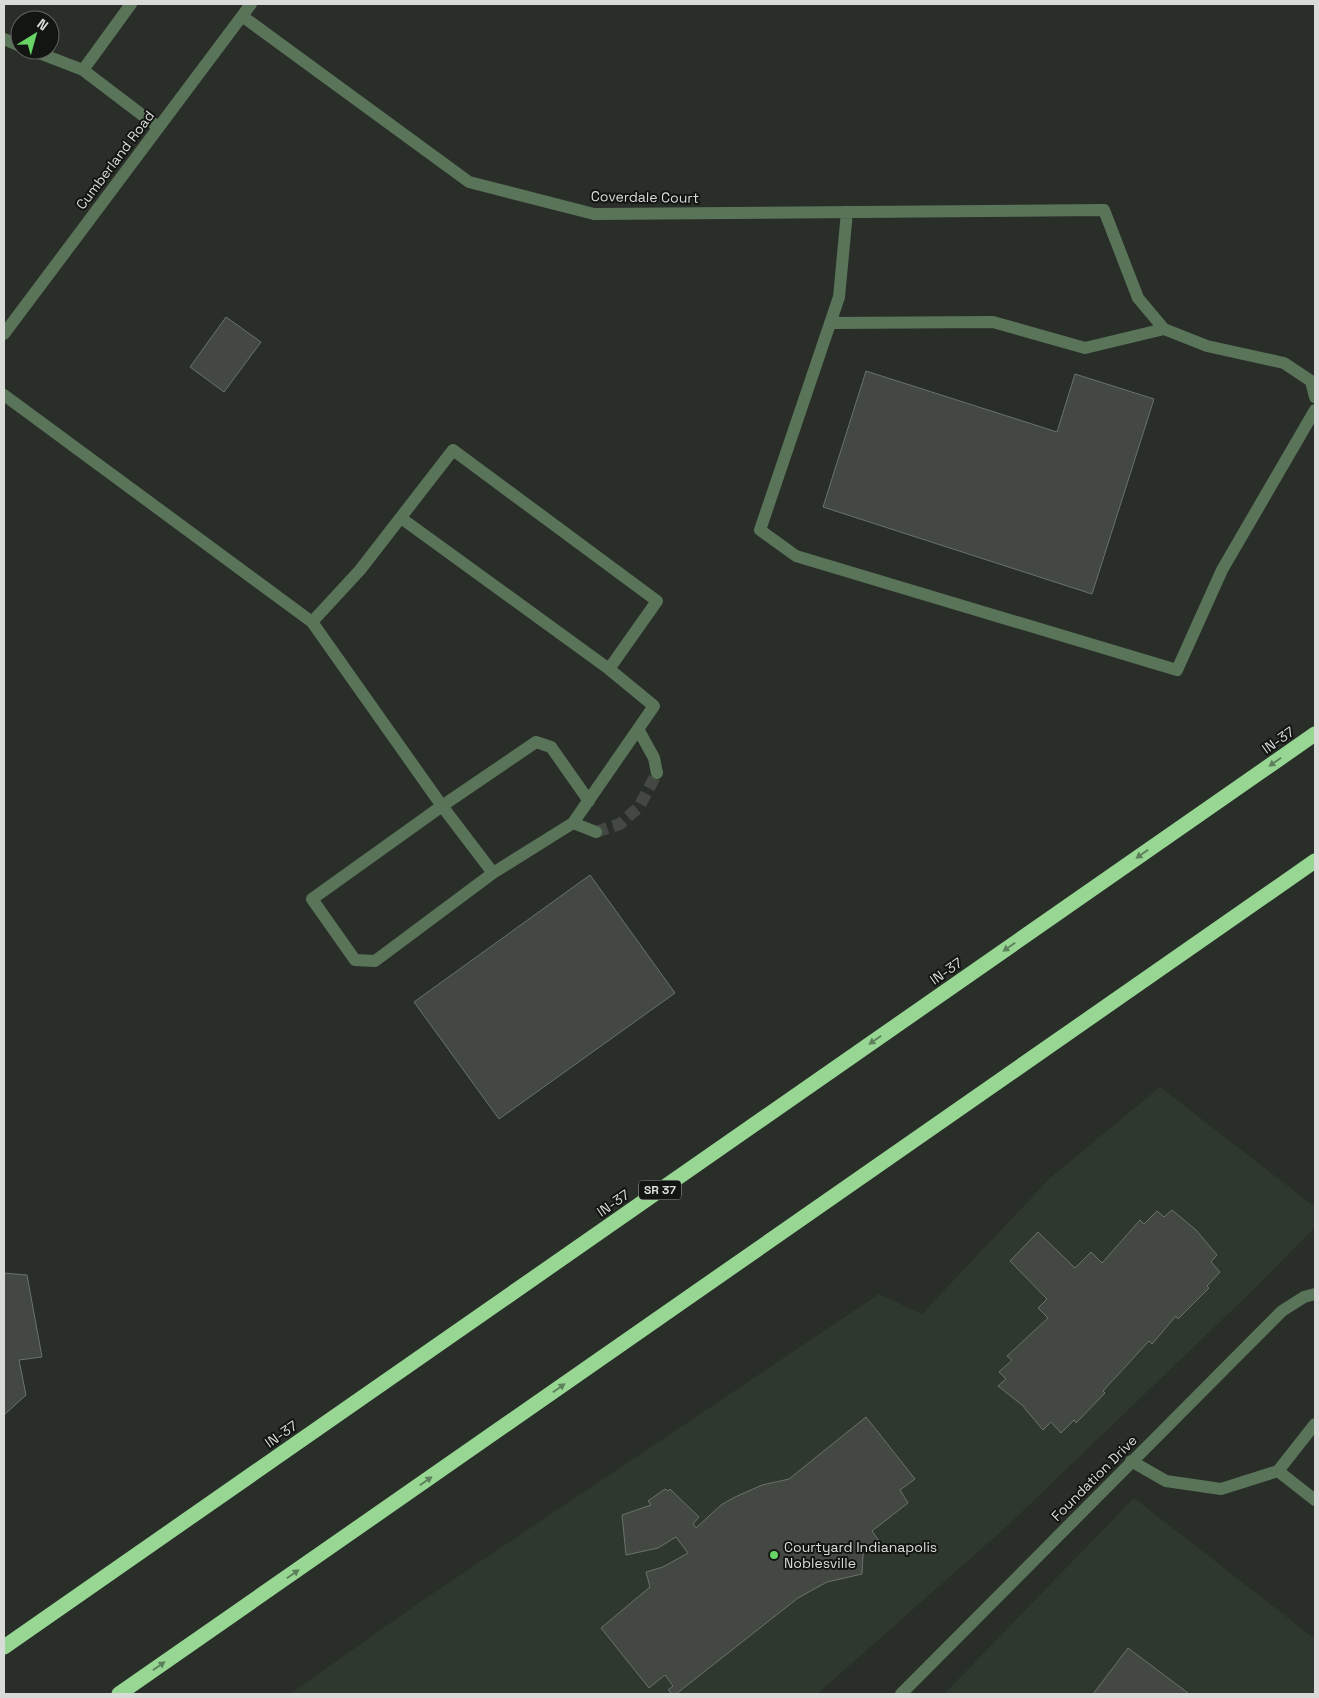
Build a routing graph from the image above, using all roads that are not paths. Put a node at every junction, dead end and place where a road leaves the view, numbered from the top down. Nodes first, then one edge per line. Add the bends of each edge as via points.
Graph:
1 (131, 4) edge
2 (251, 4) edge
3 (242, 16) junction
4 (57, 60) edge
5 (83, 70) junction
6 (158, 127) junction
7 (847, 212) junction
8 (830, 323) junction
9 (1164, 329) junction
10 (4, 334) edge
11 (4, 395) edge
12 (1315, 397) edge
13 (1315, 410) edge
14 (401, 518) junction
15 (312, 622) junction
16 (609, 669) junction
17 (638, 729) junction
18 (1315, 734) edge
19 (657, 773) dead end
20 (588, 801) junction
21 (442, 806) junction
22 (572, 822) junction
23 (596, 832) tunnel mouth
24 (1315, 861) edge
25 (493, 873) junction
26 (1315, 1294) edge
27 (1315, 1424) edge
28 (1131, 1461) junction
29 (1278, 1471) junction
30 (1315, 1500) edge
31 (4, 1647) edge
32 (119, 1694) edge
33 (901, 1694) edge

1 - 5 street
2 - 3 street, Cumberland Road
3 - 6 street, Cumberland Road
3 - 7 street, Coverdale Court via 469,182 594,214
4 - 5 street
5 - 6 street
6 - 10 street, Cumberland Road
7 - 8 street via 839,297
7 - 9 street, Coverdale Court via 1104,210 1138,298
8 - 9 street via 993,322 1085,348
8 - 13 street via 760,530 796,556 1177,670 1222,570
9 - 12 street via 1207,346 1284,363 1311,381
11 - 15 street
14 - 15 street via 360,570
14 - 16 street
14 - 16 street via 453,450 657,602
15 - 21 street
16 - 17 street via 654,706
17 - 19 street via 654,758
17 - 20 street
18 -> 31 highway, IN-37 / SR 37
20 - 21 street via 551,747 536,742
20 - 22 street
21 - 25 street
21 - 25 street via 312,899 343,945 355,960 375,961
22 - 23 street
22 - 25 street
32 -> 24 highway
26 - 28 street, Foundation Drive via 1282,1311
27 - 29 street
28 - 29 street via 1166,1481 1222,1489
28 - 33 street, Foundation Drive
29 - 30 street

